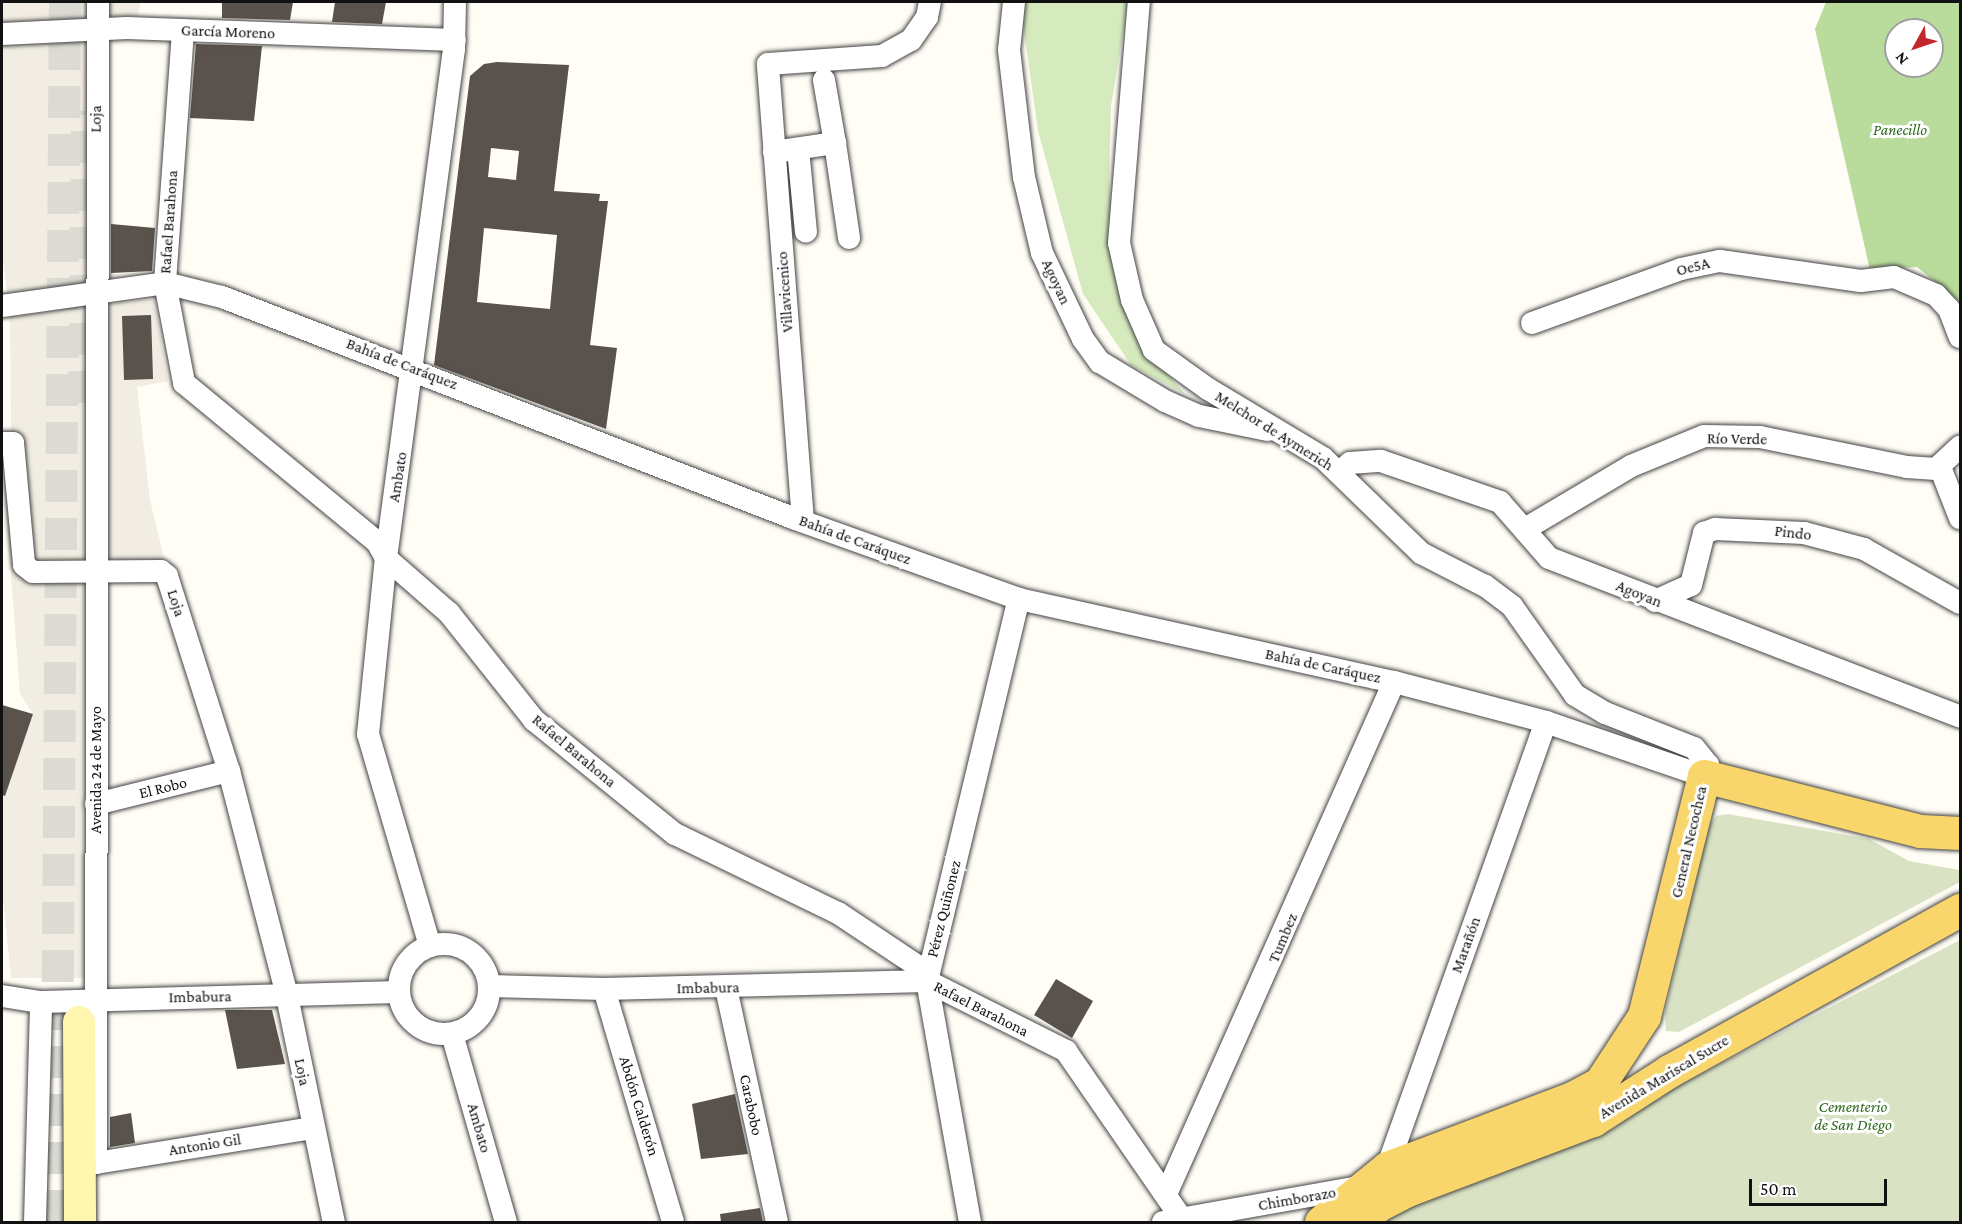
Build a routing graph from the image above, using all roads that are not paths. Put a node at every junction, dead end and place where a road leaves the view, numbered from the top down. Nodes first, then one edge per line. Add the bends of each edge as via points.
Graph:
1 (99, 2) edge
2 (455, 2) edge
3 (930, 2) edge
4 (1014, 2) edge
5 (1139, 2) edge
6 (97, 30) junction
7 (183, 31) junction
8 (2, 34) edge
9 (455, 40) junction
10 (824, 80) dead end
11 (835, 143) junction
12 (798, 149) junction
13 (774, 152) junction
14 (806, 231) dead end
15 (849, 238) dead end
16 (165, 283) junction
17 (95, 296) junction
18 (11, 307) edge
19 (1532, 324) dead end
20 (1960, 337) edge
21 (415, 368) junction
22 (1278, 431) junction
23 (7, 443) edge
24 (1960, 447) edge
25 (1940, 467) junction
26 (1339, 471) junction
27 (1960, 518) edge
28 (803, 521) junction
29 (1525, 529) junction
30 (386, 558) junction
31 (95, 574) junction
32 (1019, 599) junction
33 (1655, 601) junction
34 (1960, 603) edge
35 (1394, 682) junction
36 (1960, 717) edge
37 (1546, 722) junction
38 (229, 771) junction
39 (1704, 776) junction
40 (96, 804) junction
41 (1960, 833) edge
42 (1960, 910) edge
43 (430, 946) junction
44 (927, 981) junction
45 (489, 986) junction
46 (726, 988) junction
47 (604, 989) junction
48 (398, 992) junction
49 (2, 996) edge
50 (287, 996) junction
51 (40, 1002) junction
52 (86, 1011) junction
53 (1644, 1016) junction
54 (452, 1034) junction
55 (1669, 1071) junction
56 (1600, 1083) joint
57 (313, 1128) junction
58 (96, 1163) joint
59 (1387, 1168) junction
60 (1360, 1187) junction
61 (1167, 1192) junction
62 (1172, 1221) edge
63 (35, 1222) edge
64 (80, 1222) edge
65 (334, 1222) edge
66 (507, 1222) edge
67 (673, 1222) edge
68 (777, 1222) edge
69 (970, 1222) edge
70 (1321, 1222) edge
71 (1358, 1222) edge

1 - 6 street, Loja
2 - 9 street, Ambato
3 - 13 street, Villavicenico via 927,17 911,40 882,56 768,64
4 - 22 street, Agoyan via 1009,50 1024,177 1042,253 1083,339 1101,362 1165,401 1199,416
5 - 22 street, Melchor de Aymerich via 1119,243 1132,300 1160,356
6 - 7 street, García Moreno
6 - 8 street, García Moreno
6 - 17 street, Loja
7 - 9 street, García Moreno
7 - 16 street, Rafael Barahona
9 - 21 street, Ambato
10 - 11 street
11 - 12 street
11 - 15 street
12 - 13 street
12 - 14 street
13 - 28 street, Villavicenico
16 - 17 street, Bahía de Caráquez
16 - 21 street, Bahía de Caráquez via 222,297
16 - 30 street, Rafael Barahona via 184,383 377,542
17 - 18 street, Bahía de Caráquez
17 - 31 street, Loja
19 - 20 street, Oe5A via 1681,269 1720,261 1861,281 1894,278 1936,295 1949,309
21 - 28 street, Bahía de Caráquez
21 - 30 street, Ambato
22 - 26 street, Melchor de Aymerich
23 - 31 street via 24,565 44,575
24 - 25 street
25 - 27 street
25 - 29 street, Río Verde via 1907,467 1760,437 1704,436 1630,466
26 - 29 street, Agoyan via 1350,463 1381,461 1500,502
26 - 39 street, Melchor de Aymerich via 1361,499 1420,553 1485,585 1512,606 1575,695 1605,713 1694,748 1708,765
28 - 32 street, Bahía de Caráquez
29 - 33 street, Agoyan via 1550,558
30 - 43 street, Ambato via 368,734
30 - 44 street, Rafael Barahona via 449,613 534,720 675,834 838,914 916,965
31 - 38 street, Loja via 161,571 167,576
31 - 40 street, Avenida 24 de Mayo
32 - 35 street, Bahía de Caráquez
32 - 44 street, Pérez Quiñonez
33 - 34 street, Pindo via 1691,585 1704,533 1715,529 1804,533 1864,549
33 - 36 street, Agoyan
35 - 37 street, Bahía de Caráquez
35 - 61 street, Tumbez via 1270,970
37 - 39 street, Bahía de Caráquez
37 - 59 street, Marañón
38 - 40 street, El Robo
38 - 50 street, Loja
39 - 41 main road, General Necochea via 1920,831
39 - 53 main road, General Necochea
40 - 52 street, Avenida 24 de Mayo
42 - 55 main road, Avenida Mariscal Sucre
43 - 45 street via 443,944 469,951 480,961
43 - 48 street via 406,963
44 - 46 street, Imbabura
44 - 61 street, Rafael Barahona via 1066,1051
44 - 69 street, Pérez Quiñonez
45 - 47 street, Imbabura
45 - 54 street via 484,1012 476,1022
46 - 47 street, Imbabura
46 - 68 street, Carabobo
47 - 67 street, Abdón Calderón
48 - 50 street, Imbabura
48 - 54 street via 410,1020 437,1034
49 - 51 street, Imbabura
50 - 52 street, Imbabura
50 - 57 street, Loja
51 - 52 street, Imbabura
51 - 63 street
52 - 58 street, Avenida 24 de Mayo
52 - 64 main road, Avenida 24 de Mayo
53 - 55 main road via 1642,1041 1658,1064
53 - 56 main road, General Necochea
54 - 66 street, Ambato
55 - 71 main road, Avenida Mariscal Sucre via 1574,1130 1410,1189 1378,1205
56 - 59 main road, Avenida Mariscal Sucre via 1572,1098
57 - 58 street, Antonio Gil
57 - 65 street, Loja
59 - 60 main road, Avenida Mariscal Sucre
60 - 62 street, Chimborazo
60 - 70 main road, Avenida Mariscal Sucre
61 - 62 street, Rafael Barahona

